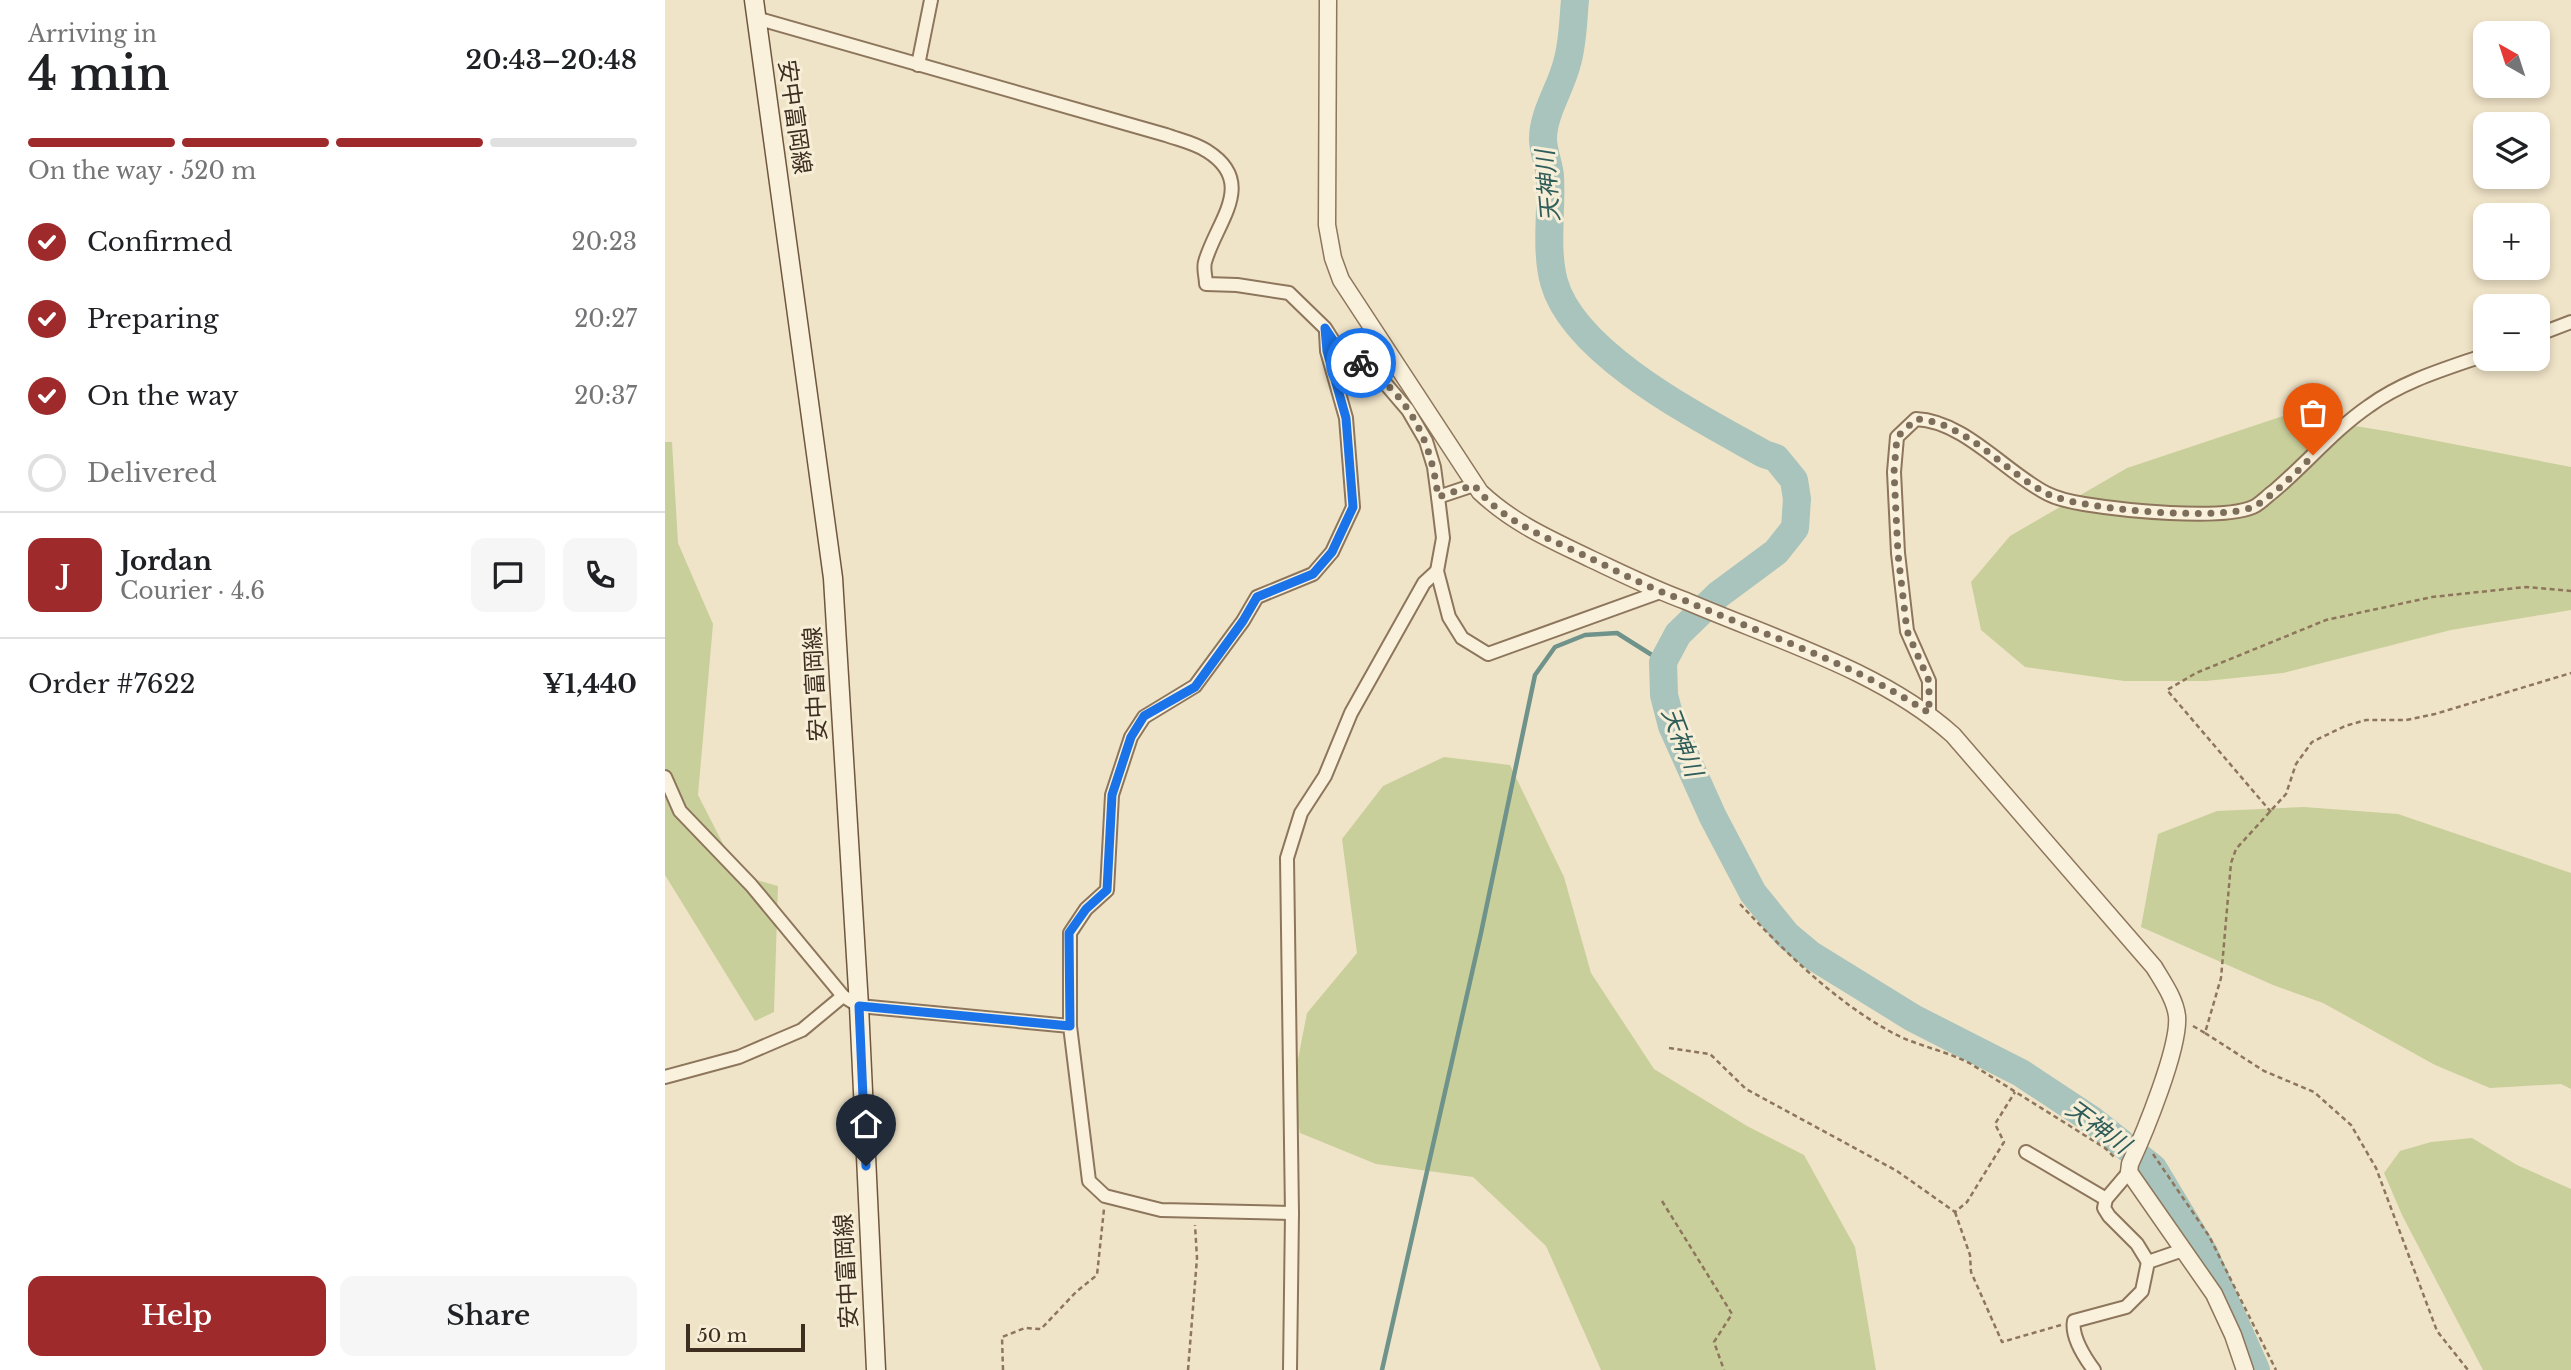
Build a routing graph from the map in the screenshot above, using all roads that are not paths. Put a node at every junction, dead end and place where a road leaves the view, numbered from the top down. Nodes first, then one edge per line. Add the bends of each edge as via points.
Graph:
1 (931, 0) edge
2 (1328, 0) edge
3 (755, 9) edge
4 (918, 65) junction
5 (2571, 321) edge
6 (1325, 328) junction
7 (2550, 330) edge
8 (2473, 360) edge
9 (1474, 485) junction
10 (1438, 497) junction
11 (1437, 571) junction
12 (1660, 592) junction
13 (1929, 713) junction
14 (665, 777) edge
15 (851, 1001) junction
16 (1070, 1026) junction
17 (665, 1077) edge
18 (2026, 1152) dead end
19 (2129, 1168) junction
20 (2106, 1199) junction
21 (1292, 1213) junction
22 (2183, 1250) junction
23 (2148, 1262) junction
24 (876, 1370) edge
25 (1290, 1370) edge
26 (2094, 1370) edge
27 (2245, 1370) edge

1 - 4 street
2 - 9 street via 1328,225 1333,258 1353,299
3 - 4 street
3 - 15 main road, 安中富岡線 via 833,578
4 - 6 street via 1205,149 1231,176 1233,196 1204,264 1206,284 1289,293
5 - 7 street
6 - 10 street via 1337,346 1378,375 1408,410 1426,441
6 - 16 street via 1346,418 1353,507 1332,552 1313,574 1257,597 1195,687 1144,716 1131,737 1112,795 1107,890 1069,933
8 - 13 street via 2405,385 2377,401 2253,507 2215,514 2065,501 1948,427 1916,419 1897,437 1894,472 1907,631 1929,681
9 - 10 street
9 - 12 street via 1521,526
10 - 11 street via 1443,538
11 - 12 street via 1450,617 1462,638 1488,654
11 - 21 street via 1424,583 1351,713 1325,776 1301,813 1287,858
12 - 13 street via 1864,677
13 - 19 street via 1954,735 2154,967 2169,993 2177,1016 2174,1045
14 - 15 street via 680,811
15 - 16 street
15 - 17 street via 802,1030 739,1057
15 - 24 main road, 安中富岡線
16 - 21 street via 1089,1181 1105,1196 1161,1210
18 - 20 street
19 - 20 street
19 - 22 street
20 - 23 street via 2104,1208 2109,1216
21 - 25 street
22 - 23 street
22 - 27 street via 2214,1294
23 - 26 street via 2142,1291 2126,1307 2074,1321 2079,1343

